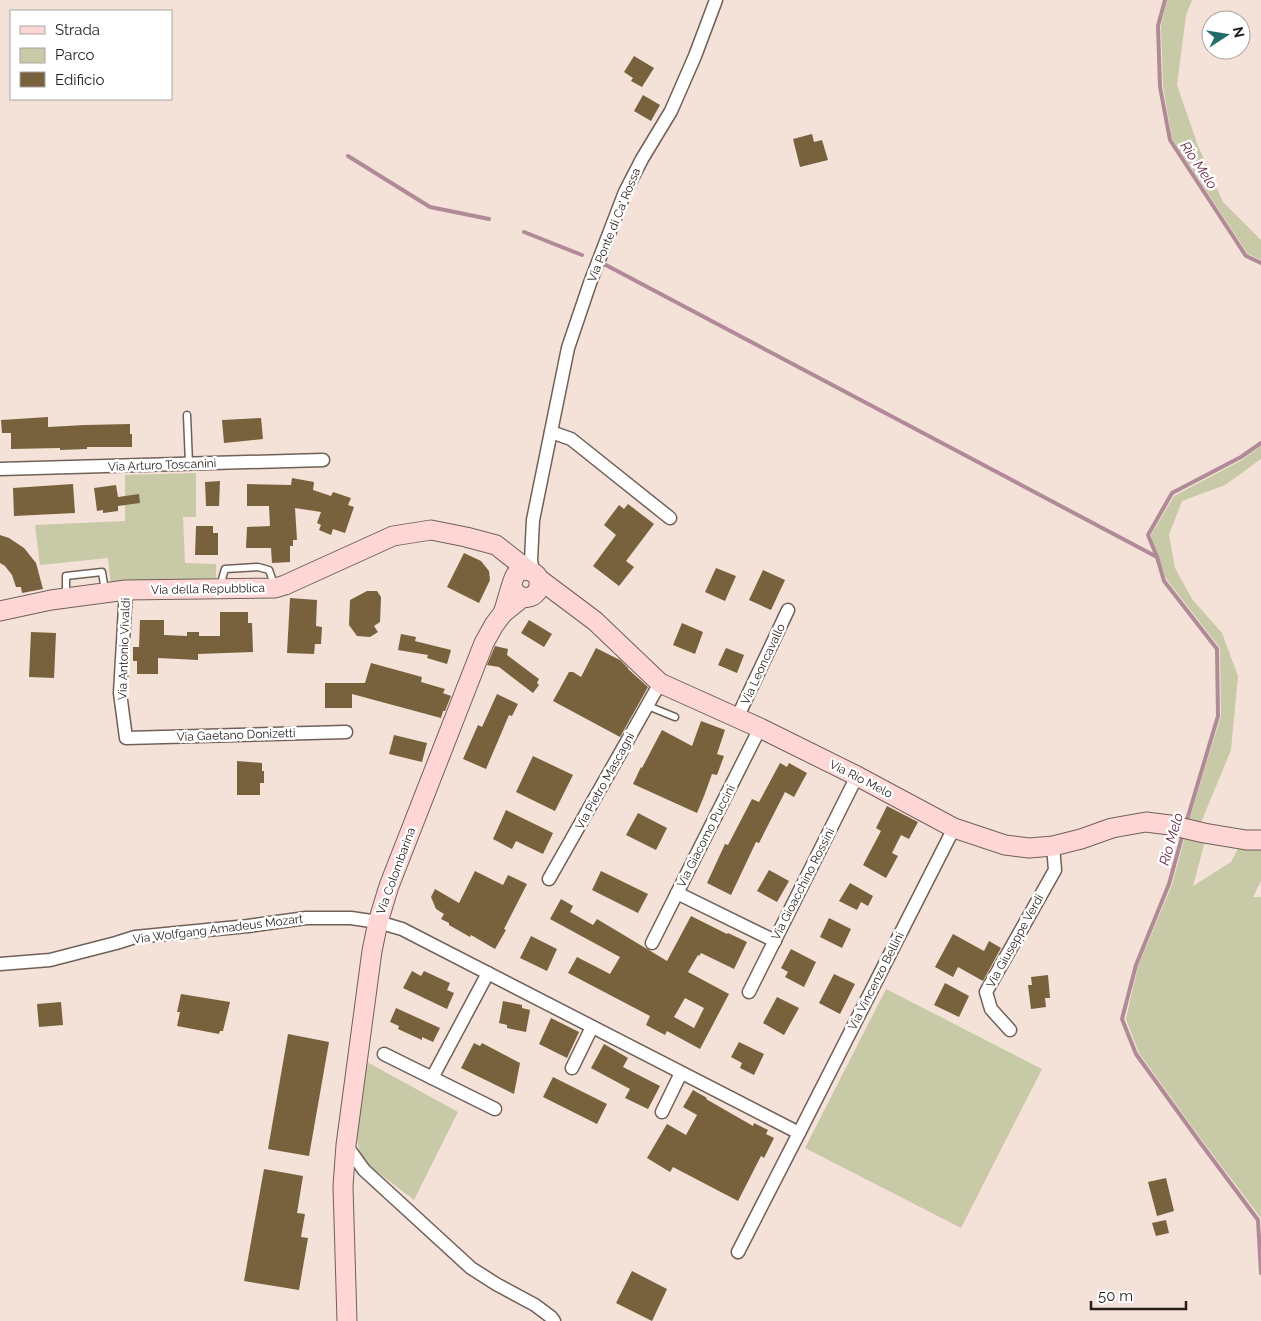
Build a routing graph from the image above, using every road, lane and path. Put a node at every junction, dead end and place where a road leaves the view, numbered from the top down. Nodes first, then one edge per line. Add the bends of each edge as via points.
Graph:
1 (716, 0) edge
2 (187, 415) dead end
3 (551, 432) junction
4 (323, 460) dead end
5 (189, 464) junction
6 (0, 469) edge
7 (670, 518) dead end
8 (496, 545) junction
9 (534, 574) junction
10 (126, 590) junction
11 (520, 590) junction
12 (571, 603) junction
13 (788, 610) dead end
14 (0, 611) edge
15 (660, 684) junction
16 (648, 706) junction
17 (674, 718) dead end
18 (737, 718) junction
19 (760, 728) junction
20 (346, 732) dead end
21 (126, 738) joint
22 (857, 776) junction
23 (954, 828) junction
24 (1261, 840) edge
25 (1053, 846) junction
26 (549, 879) dead end
27 (677, 893) junction
28 (378, 922) junction
29 (775, 941) junction
30 (652, 943) dead end
31 (0, 964) edge
32 (488, 973) junction
33 (748, 992) dead end
34 (592, 1027) junction
35 (1010, 1030) dead end
36 (384, 1054) dead end
37 (572, 1068) dead end
38 (681, 1073) junction
39 (432, 1078) junction
40 (495, 1109) dead end
41 (662, 1112) dead end
42 (799, 1133) junction
43 (346, 1145) junction
44 (738, 1252) dead end
45 (347, 1321) edge
46 (554, 1321) edge

1 - 3 street, Via Ponte di Ca' Rossa via 671,111 625,192 590,283 568,348
2 - 5 lane
3 - 7 street via 571,439
3 - 9 street, Via Ponte di Ca' Rossa via 533,520 531,560
4 - 5 street, Via Arturo Toscanini
5 - 6 street, Via Arturo Toscanini
8 - 9 street, Via della Repubblica
8 - 10 street, Via della Repubblica via 430,530 393,536 275,588
8 - 11 street
9 - 11 street, Via Colombarina via 540,583 538,591
9 - 12 street, Via Rio Melo
10 - 14 street, Via della Repubblica
10 - 21 street, Via Antonio Vivaldi via 120,693
11 - 12 street, Via Rio Melo
11 - 28 street, Via Colombarina via 494,625 474,667
12 - 15 street, Via Rio Melo via 595,621
13 - 18 street, Via Leoncavallo
15 - 16 street, Via Pietro Mascagni
15 - 18 street, Via Rio Melo
16 - 17 lane
16 - 26 street, Via Pietro Mascagni
18 - 19 street, Via Rio Melo
19 - 22 street, Via Rio Melo
19 - 27 street, Via Giacomo Puccini
20 - 21 street, Via Gaetano Donizetti
22 - 23 street, Via Rio Melo
22 - 29 street, Via Gioacchino Rossini
23 - 25 street, Via Rio Melo via 1005,845
23 - 42 street, Via Vincenzo Bellini
24 - 25 street, Via Rio Melo via 1204,834 1146,822 1112,828
25 - 35 street, Via Giuseppe Verdi via 1055,870 986,992 991,1009
27 - 29 street
27 - 30 street, Via Giacomo Puccini
28 - 31 street, Via Wolfgang Amadeus Mozart via 306,918 135,936 50,960
28 - 32 street via 402,929
28 - 43 street, Via Colombarina
29 - 33 street, Via Gioacchino Rossini
32 - 34 street
32 - 39 street
34 - 37 street
34 - 38 street
36 - 39 street
38 - 41 street
38 - 42 street
39 - 40 street
42 - 44 street, Via Vincenzo Bellini
43 - 45 street, Via Colombarina via 343,1186
43 - 46 street via 364,1170 470,1268 535,1305

